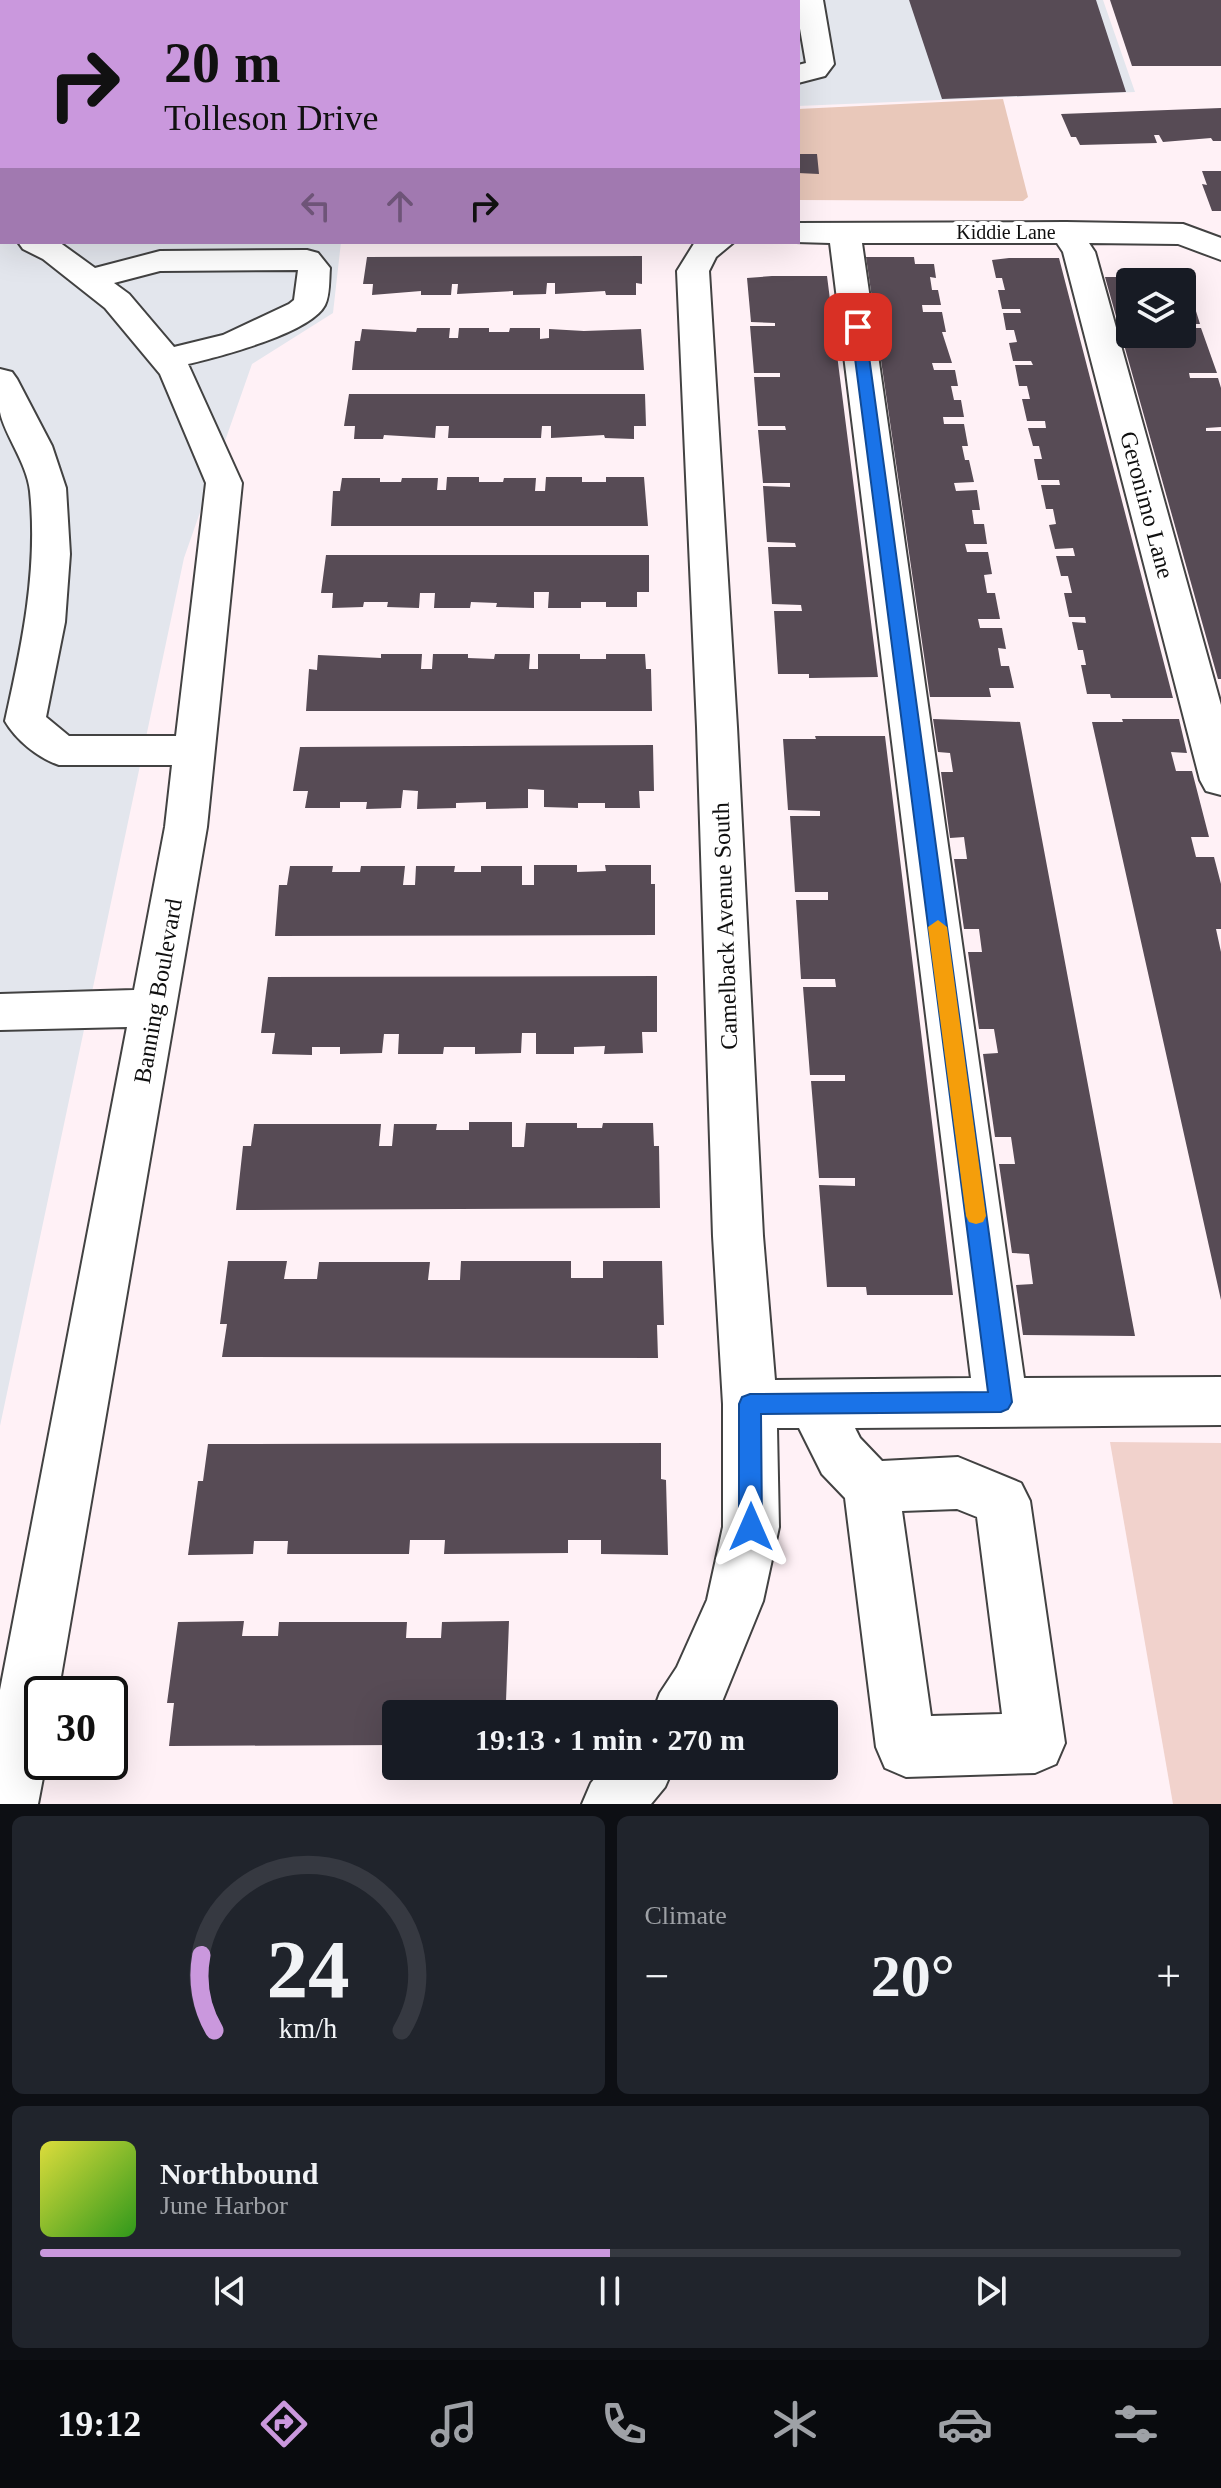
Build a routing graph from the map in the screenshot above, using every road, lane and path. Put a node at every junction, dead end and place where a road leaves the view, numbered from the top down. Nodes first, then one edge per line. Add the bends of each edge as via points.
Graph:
1 (809, 0) edge
2 (800, 74) edge
3 (1066, 232) junction
4 (800, 233) edge
5 (845, 233) junction
6 (38, 244) edge
7 (710, 246) edge
8 (1217, 247) edge
9 (89, 279) junction
10 (165, 359) junction
11 (0, 379) edge
12 (194, 751) junction
13 (1221, 780) edge
14 (155, 1008) junction
15 (0, 1012) edge
16 (1221, 1401) edge
17 (1001, 1402) junction
18 (814, 1403) junction
19 (750, 1404) junction
20 (871, 1487) junction
21 (690, 1700) edge
22 (632, 1780) edge
23 (8, 1804) edge
24 (612, 1804) edge

1 - 2 street via 820,64
3 - 5 street, Kiddie Lane
3 - 8 street, Kiddie Lane via 1183,234
3 - 13 street, Geronimo Lane via 1079,252
4 - 5 street, Kiddie Lane
5 - 17 street
6 - 9 street, Banning Boulevard
7 - 19 street, Camelback Avenue South via 693,271
9 - 10 street, Banning Boulevard via 117,301
9 - 10 street via 160,261 307,260 314,268 310,303 301,311 234,343
10 - 12 street, Banning Boulevard via 176,371 224,483
11 - 12 street via 34,446 48,488 46,622 25,721 59,750
12 - 14 street, Banning Boulevard
14 - 15 street
14 - 23 street, Banning Boulevard
16 - 17 street
17 - 18 street
18 - 19 street
18 - 20 street via 841,1456
19 - 21 street, Camelback Avenue South via 751,1527 735,1601
20 - 20 street via 958,1483 1002,1501 1035,1743 906,1747
22 - 24 street

